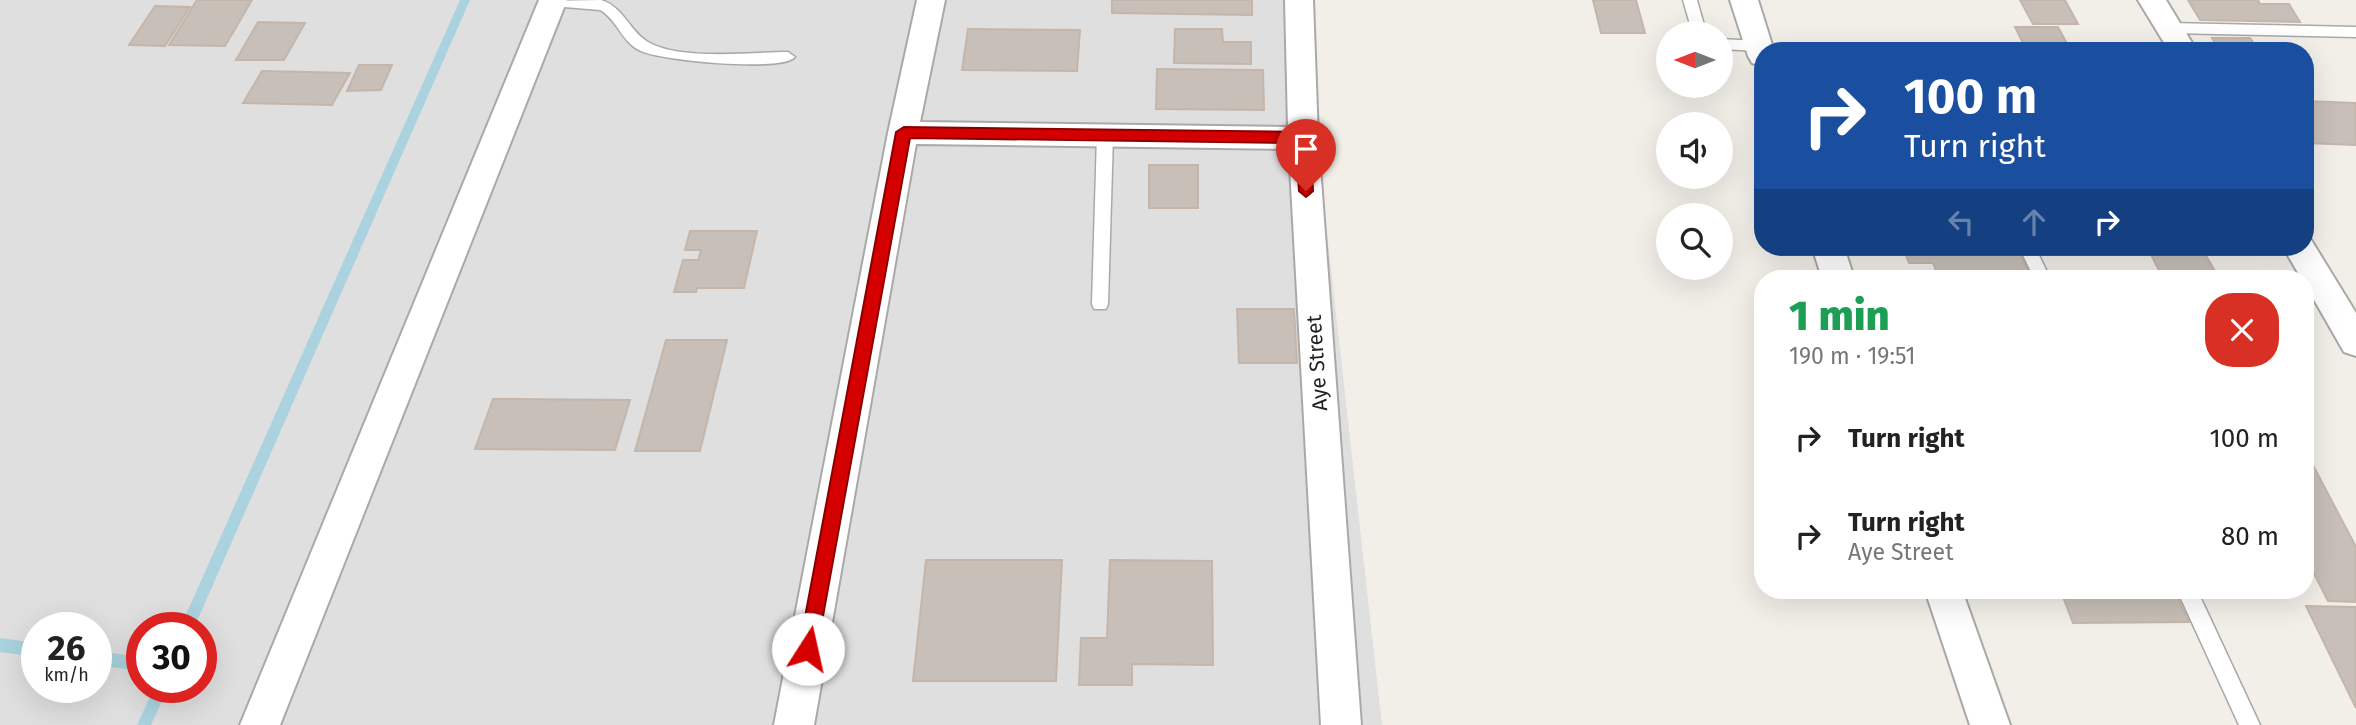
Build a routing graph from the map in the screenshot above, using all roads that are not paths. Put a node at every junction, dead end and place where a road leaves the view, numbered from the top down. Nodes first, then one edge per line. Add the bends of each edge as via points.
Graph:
1 (931, 0) edge
2 (1299, 0) edge
3 (1690, 0) edge
4 (1744, 0) edge
5 (2152, 0) edge
6 (552, 1) edge
7 (1695, 21) edge
8 (2356, 32) edge
9 (2176, 39) edge
10 (1757, 42) edge
11 (1733, 46) edge
12 (1754, 50) edge
13 (788, 57) dead end
14 (904, 132) junction
15 (1105, 135) junction
16 (1303, 138) junction
17 (2314, 272) edge
18 (1100, 304) dead end
19 (2356, 342) edge
20 (1947, 599) edge
21 (2191, 599) edge
22 (260, 725) edge
23 (794, 725) edge
24 (1341, 725) edge
25 (1990, 725) edge
26 (2250, 725) edge

1 - 14 street
2 - 16 street, Aye Street
3 - 7 lane
4 - 10 street
5 - 9 street
6 - 13 lane via 602,4 634,40 666,54
6 - 22 street
8 - 9 lane
11 - 12 lane
14 - 15 street
14 - 23 street
15 - 16 street
15 - 18 lane
16 - 24 street, Aye Street
17 - 19 street
20 - 25 street
21 - 26 lane

